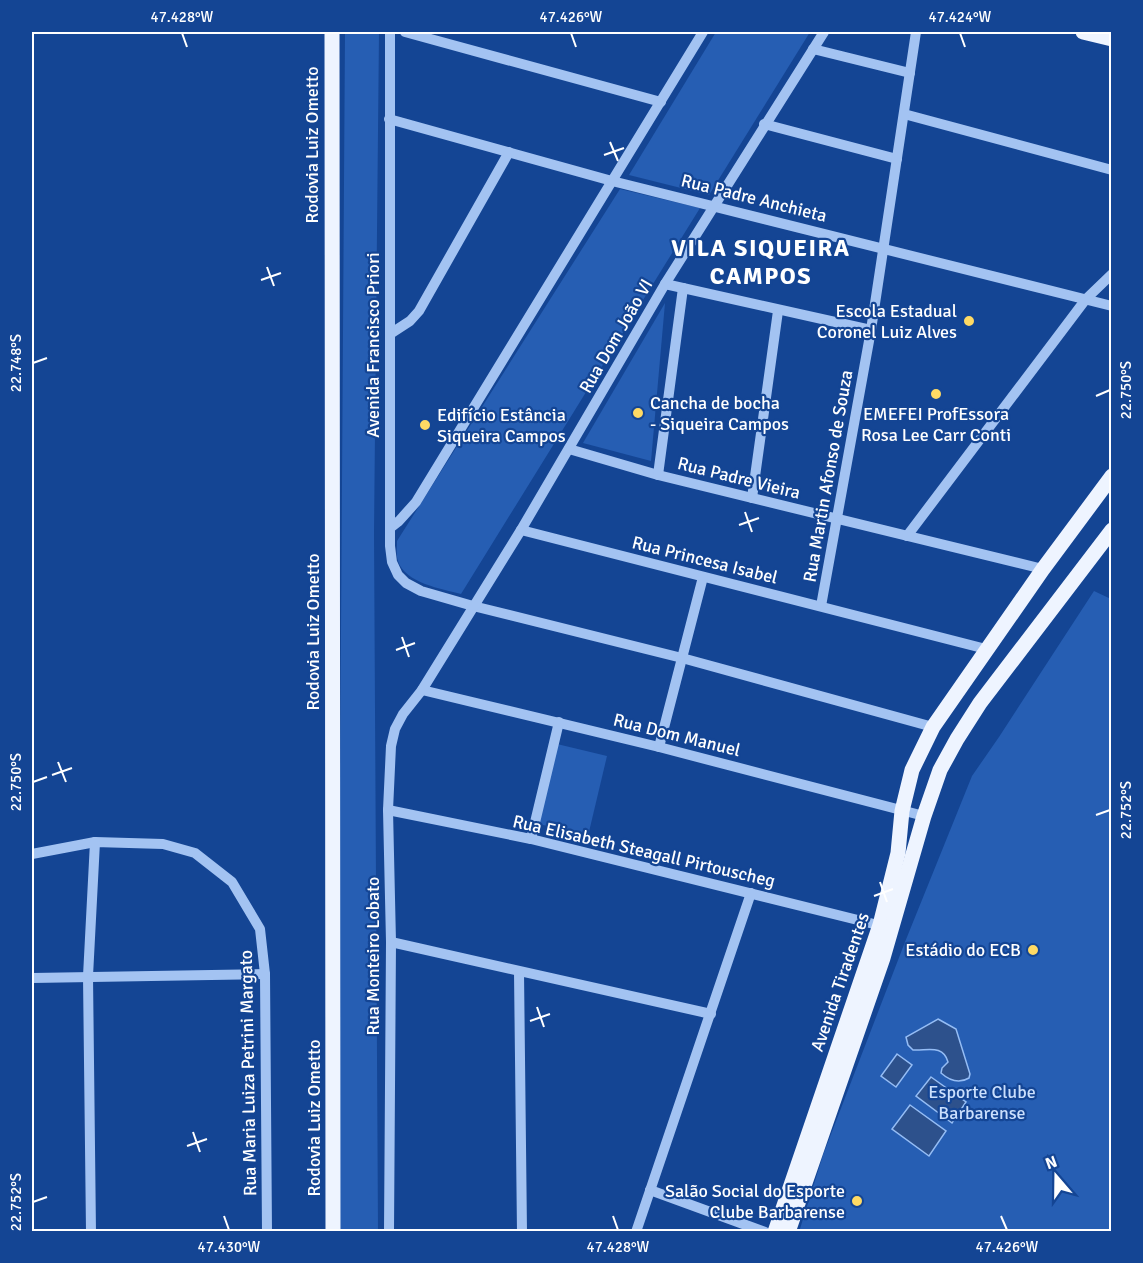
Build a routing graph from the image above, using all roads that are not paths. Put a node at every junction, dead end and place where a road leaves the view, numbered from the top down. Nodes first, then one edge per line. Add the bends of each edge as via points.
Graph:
1 (332, 32) edge
2 (390, 32) edge
3 (405, 32) edge
4 (703, 32) edge
5 (824, 32) edge
6 (916, 32) edge
7 (1083, 32) edge
8 (1112, 39) edge
9 (813, 50) junction
10 (910, 73) junction
11 (661, 102) junction
12 (904, 114) junction
13 (389, 118) junction
14 (764, 124) junction
15 (509, 152) junction
16 (897, 159) junction
17 (1112, 170) edge
18 (612, 181) junction
19 (714, 205) junction
20 (884, 248) junction
21 (1112, 274) edge
22 (665, 284) junction
23 (683, 288) junction
24 (1086, 299) junction
25 (1112, 306) edge
26 (778, 311) junction
27 (870, 330) junction
28 (390, 334) junction
29 (569, 449) junction
30 (658, 475) junction
31 (1112, 476) edge
32 (752, 498) junction
33 (838, 518) junction
34 (390, 528) junction
35 (521, 530) junction
36 (1112, 530) edge
37 (907, 537) junction
38 (1042, 569) junction
39 (703, 577) junction
40 (473, 606) junction
41 (822, 606) junction
42 (986, 649) junction
43 (682, 658) junction
44 (422, 690) junction
45 (559, 722) junction
46 (933, 727) junction
47 (659, 747) junction
48 (388, 810) junction
49 (902, 811) junction
50 (924, 816) junction
51 (531, 840) junction
52 (95, 842) junction
53 (32, 854) edge
54 (751, 893) junction
55 (886, 927) junction
56 (391, 942) junction
57 (519, 972) junction
58 (265, 974) junction
59 (88, 976) junction
60 (32, 978) edge
61 (711, 1014) junction
62 (650, 1190) junction
63 (91, 1232) edge
64 (267, 1232) edge
65 (333, 1232) edge
66 (389, 1232) edge
67 (522, 1232) edge
68 (636, 1232) edge
69 (765, 1232) edge
70 (775, 1232) edge
71 (788, 1232) edge

1 - 65 main road, Rodovia Luiz Ometto
2 - 13 street, Avenida Francisco Priori
3 - 11 street
4 - 11 street
5 - 9 street, Rua Dom João VI
6 - 10 street, Rua Martin Afonso de Souza
7 - 8 main road
9 - 10 street
9 - 14 street, Rua Dom João VI
10 - 12 street, Rua Martin Afonso de Souza
11 - 18 street
12 - 16 street, Rua Martin Afonso de Souza
12 - 17 street
13 - 15 street, Rua Padre Anchieta
13 - 28 street, Avenida Francisco Priori
14 - 16 street
14 - 19 street, Rua Dom João VI
15 - 18 street, Rua Padre Anchieta
15 - 28 street via 419,311
16 - 20 street, Rua Martin Afonso de Souza
18 - 19 street, Rua Padre Anchieta
18 - 34 street via 416,501
19 - 20 street, Rua Padre Anchieta
19 - 22 street, Rua Dom João VI
20 - 24 street, Rua Padre Anchieta
20 - 27 street, Rua Martin Afonso de Souza
21 - 24 street
22 - 23 street
22 - 29 street, Rua Dom João VI
23 - 26 street
23 - 30 street
24 - 25 street, Rua Padre Anchieta
24 - 37 street
26 - 27 street
26 - 32 street
27 - 33 street, Rua Martin Afonso de Souza
28 - 34 street, Avenida Francisco Priori
29 - 30 street, Rua Padre Vieira
29 - 35 street, Rua Dom João VI
30 - 32 street, Rua Padre Vieira
31 - 38 main road, Avenida Tiradentes
32 - 33 street, Rua Padre Vieira
33 - 37 street, Rua Padre Vieira
33 - 41 street, Rua Martin Afonso de Souza
34 - 40 street, Avenida Francisco Priori via 392,562 406,583
35 - 39 street, Rua Princesa Isabel
35 - 40 street, Rua Dom João VI
36 - 50 main road, Avenida Tiradentes via 980,703 940,770
37 - 38 street, Rua Padre Vieira
38 - 42 main road, Avenida Tiradentes
39 - 41 street, Rua Princesa Isabel
39 - 43 street
40 - 43 street, Avenida Francisco Priori
40 - 44 street, Rua Dom João VI
41 - 42 street, Rua Princesa Isabel
42 - 46 main road, Avenida Tiradentes
43 - 46 street, Avenida Francisco Priori
43 - 47 street
44 - 45 street, Rua Dom Manuel
44 - 48 street, Rua Monteiro Lobato via 395,729
45 - 47 street, Rua Dom Manuel
45 - 51 street
46 - 49 main road, Avenida Tiradentes via 912,770
47 - 49 street, Rua Dom Manuel
48 - 51 street, Rua Elisabeth Steagall Pirtouscheg
48 - 56 street, Rua Monteiro Lobato
49 - 50 street, Rua Dom Manuel
49 - 55 main road, Avenida Tiradentes
50 - 55 main road, Avenida Tiradentes
51 - 54 street, Rua Elisabeth Steagall Pirtouscheg
52 - 53 street, Rua Maria Luiza Petrini Margato
52 - 58 street, Rua Maria Luiza Petrini Margato via 164,844 195,853 232,882 260,929
52 - 59 street
54 - 55 street, Rua Elisabeth Steagall Pirtouscheg
54 - 61 street
55 - 70 main road, Avenida Tiradentes
55 - 71 main road, Avenida Tiradentes via 883,958
56 - 57 street
56 - 66 street, Rua Monteiro Lobato
57 - 61 street
57 - 67 street
58 - 59 street
58 - 64 street, Rua Maria Luiza Petrini Margato
59 - 60 street
59 - 63 street
61 - 62 street
62 - 68 street
62 - 69 street

